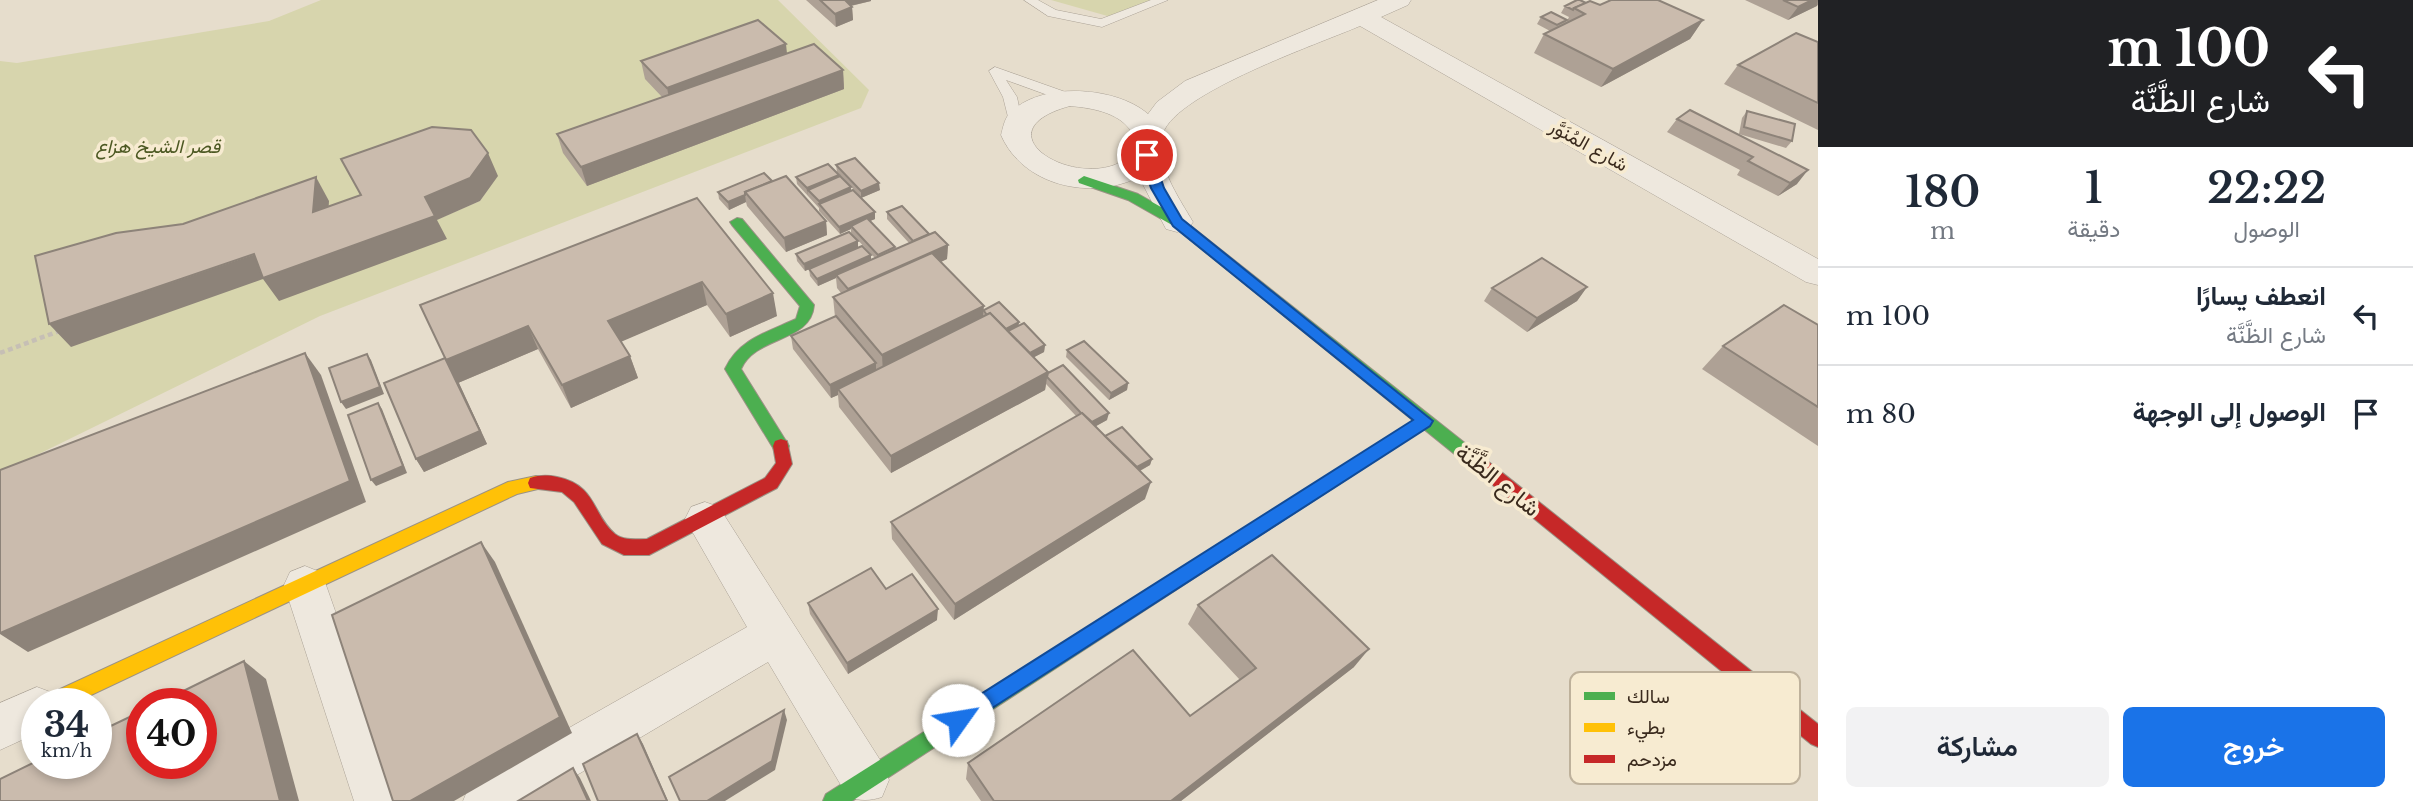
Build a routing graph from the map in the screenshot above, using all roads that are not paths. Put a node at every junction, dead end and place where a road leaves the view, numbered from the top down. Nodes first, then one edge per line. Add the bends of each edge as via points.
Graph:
1 (1030, 0) edge
2 (1162, 0) edge
3 (1399, 0) edge
4 (1361, 16) junction
5 (1195, 87) junction
6 (1077, 99) junction
7 (1016, 126) junction
8 (1147, 145) junction
9 (1084, 180) junction
10 (737, 222) dead end
11 (1177, 222) junction
12 (1816, 269) edge
13 (1424, 421) junction
14 (705, 519) junction
15 (305, 584) junction
16 (776, 634) junction
17 (1737, 672) edge
18 (84, 688) edge
19 (21, 717) edge
20 (1800, 723) edge
21 (0, 727) edge
22 (1818, 737) edge
23 (849, 790) edge
24 (378, 801) edge
25 (487, 801) edge

1 - 2 lane via 1052,13 1102,23
3 - 4 street
4 - 5 street
4 - 12 street, شارع المُنَوَّر
5 - 6 street via 1142,96
5 - 8 street via 1167,108
6 - 7 street via 1035,107
6 - 7 lane via 995,71 1010,97
6 - 8 street via 1125,111 1142,124
7 - 9 street via 1015,138 1030,161 1044,170
8 - 9 street via 1138,166 1104,179
8 - 11 street, شارع الظَّنَّة via 1158,188
9 - 11 street, شارع الظَّنَّة via 1133,197
10 - 14 street via 807,305 807,311 795,328 746,349 733,369 782,446 784,468 765,488
11 - 13 street, شارع الظَّنَّة
13 - 17 street, شارع الظَّنَّة
13 - 23 street
14 - 15 street via 649,547 625,548 605,538 580,496 568,486 533,482
14 - 16 street
15 - 18 street
15 - 24 street
16 - 23 street
16 - 25 street
19 - 21 street
20 - 22 street, شارع الظَّنَّة

